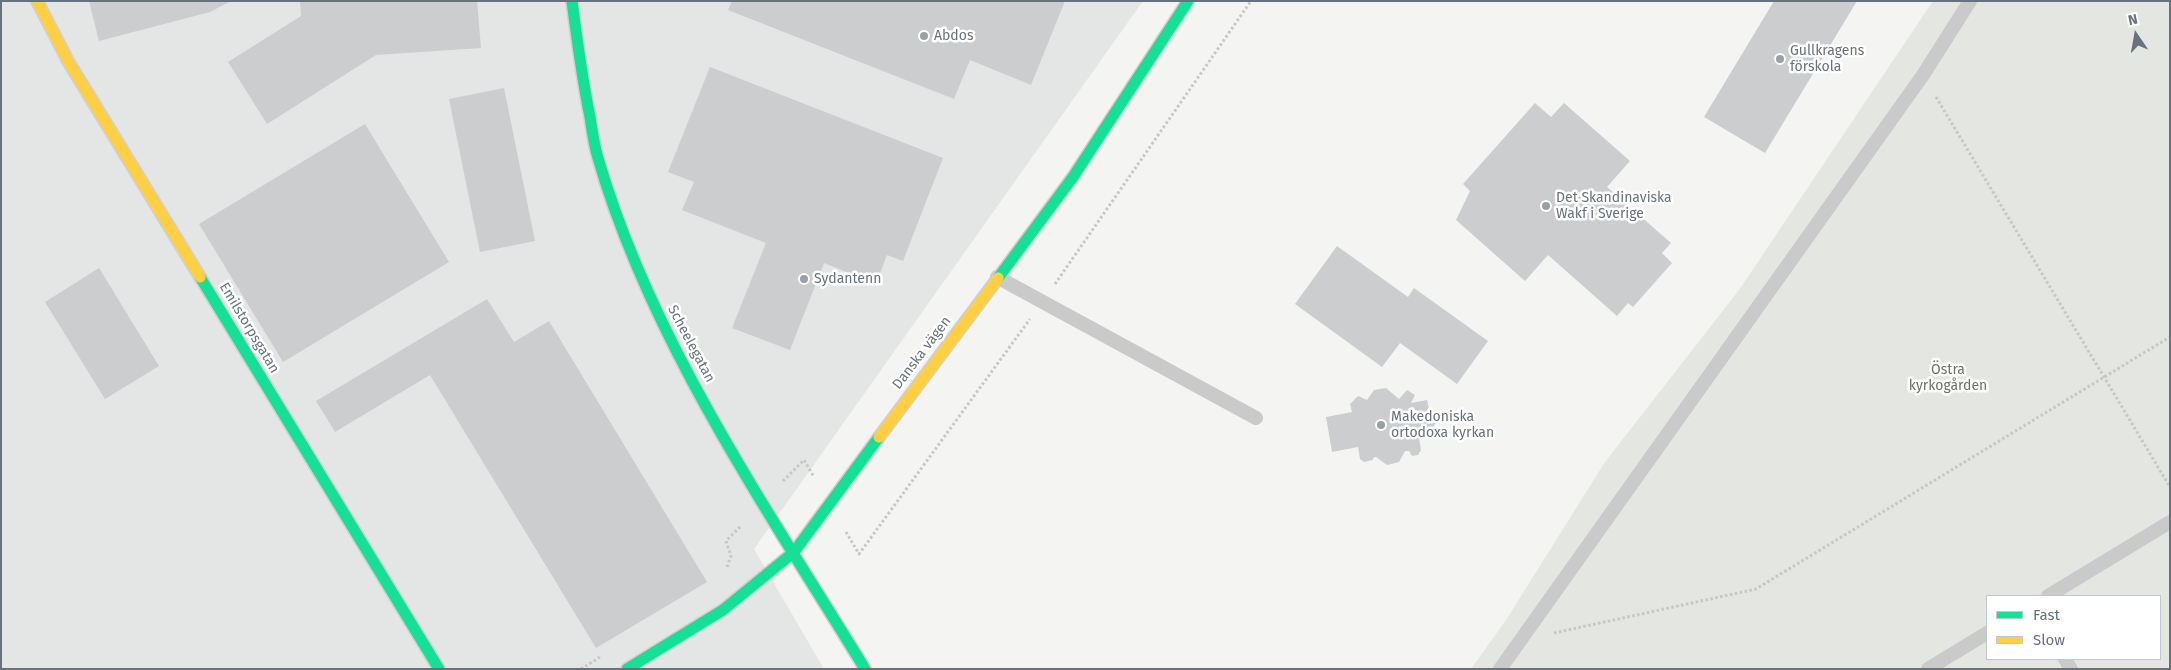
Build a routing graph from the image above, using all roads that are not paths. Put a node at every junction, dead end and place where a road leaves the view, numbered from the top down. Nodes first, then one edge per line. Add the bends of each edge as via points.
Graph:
1 (37, 1) edge
2 (572, 1) edge
3 (1188, 1) edge
4 (1970, 1) edge
5 (997, 278) junction
6 (1256, 418) dead end
7 (2170, 522) edge
8 (794, 552) junction
9 (2050, 595) edge
10 (1986, 634) edge
11 (439, 669) edge
12 (627, 669) edge
13 (865, 669) edge
14 (1500, 669) edge
15 (1928, 669) edge

1 - 11 street, Emilstorpsgatan via 68,61
2 - 8 street, Scheelegatan via 581,72 598,156 624,239 662,323 730,451
3 - 5 street, Danska vägen via 1073,177
4 - 14 lane via 1923,75
5 - 6 lane
5 - 8 street, Danska vägen
7 - 9 lane
8 - 12 street, Danska vägen via 723,610
8 - 13 street, Scheelegatan
10 - 15 lane

